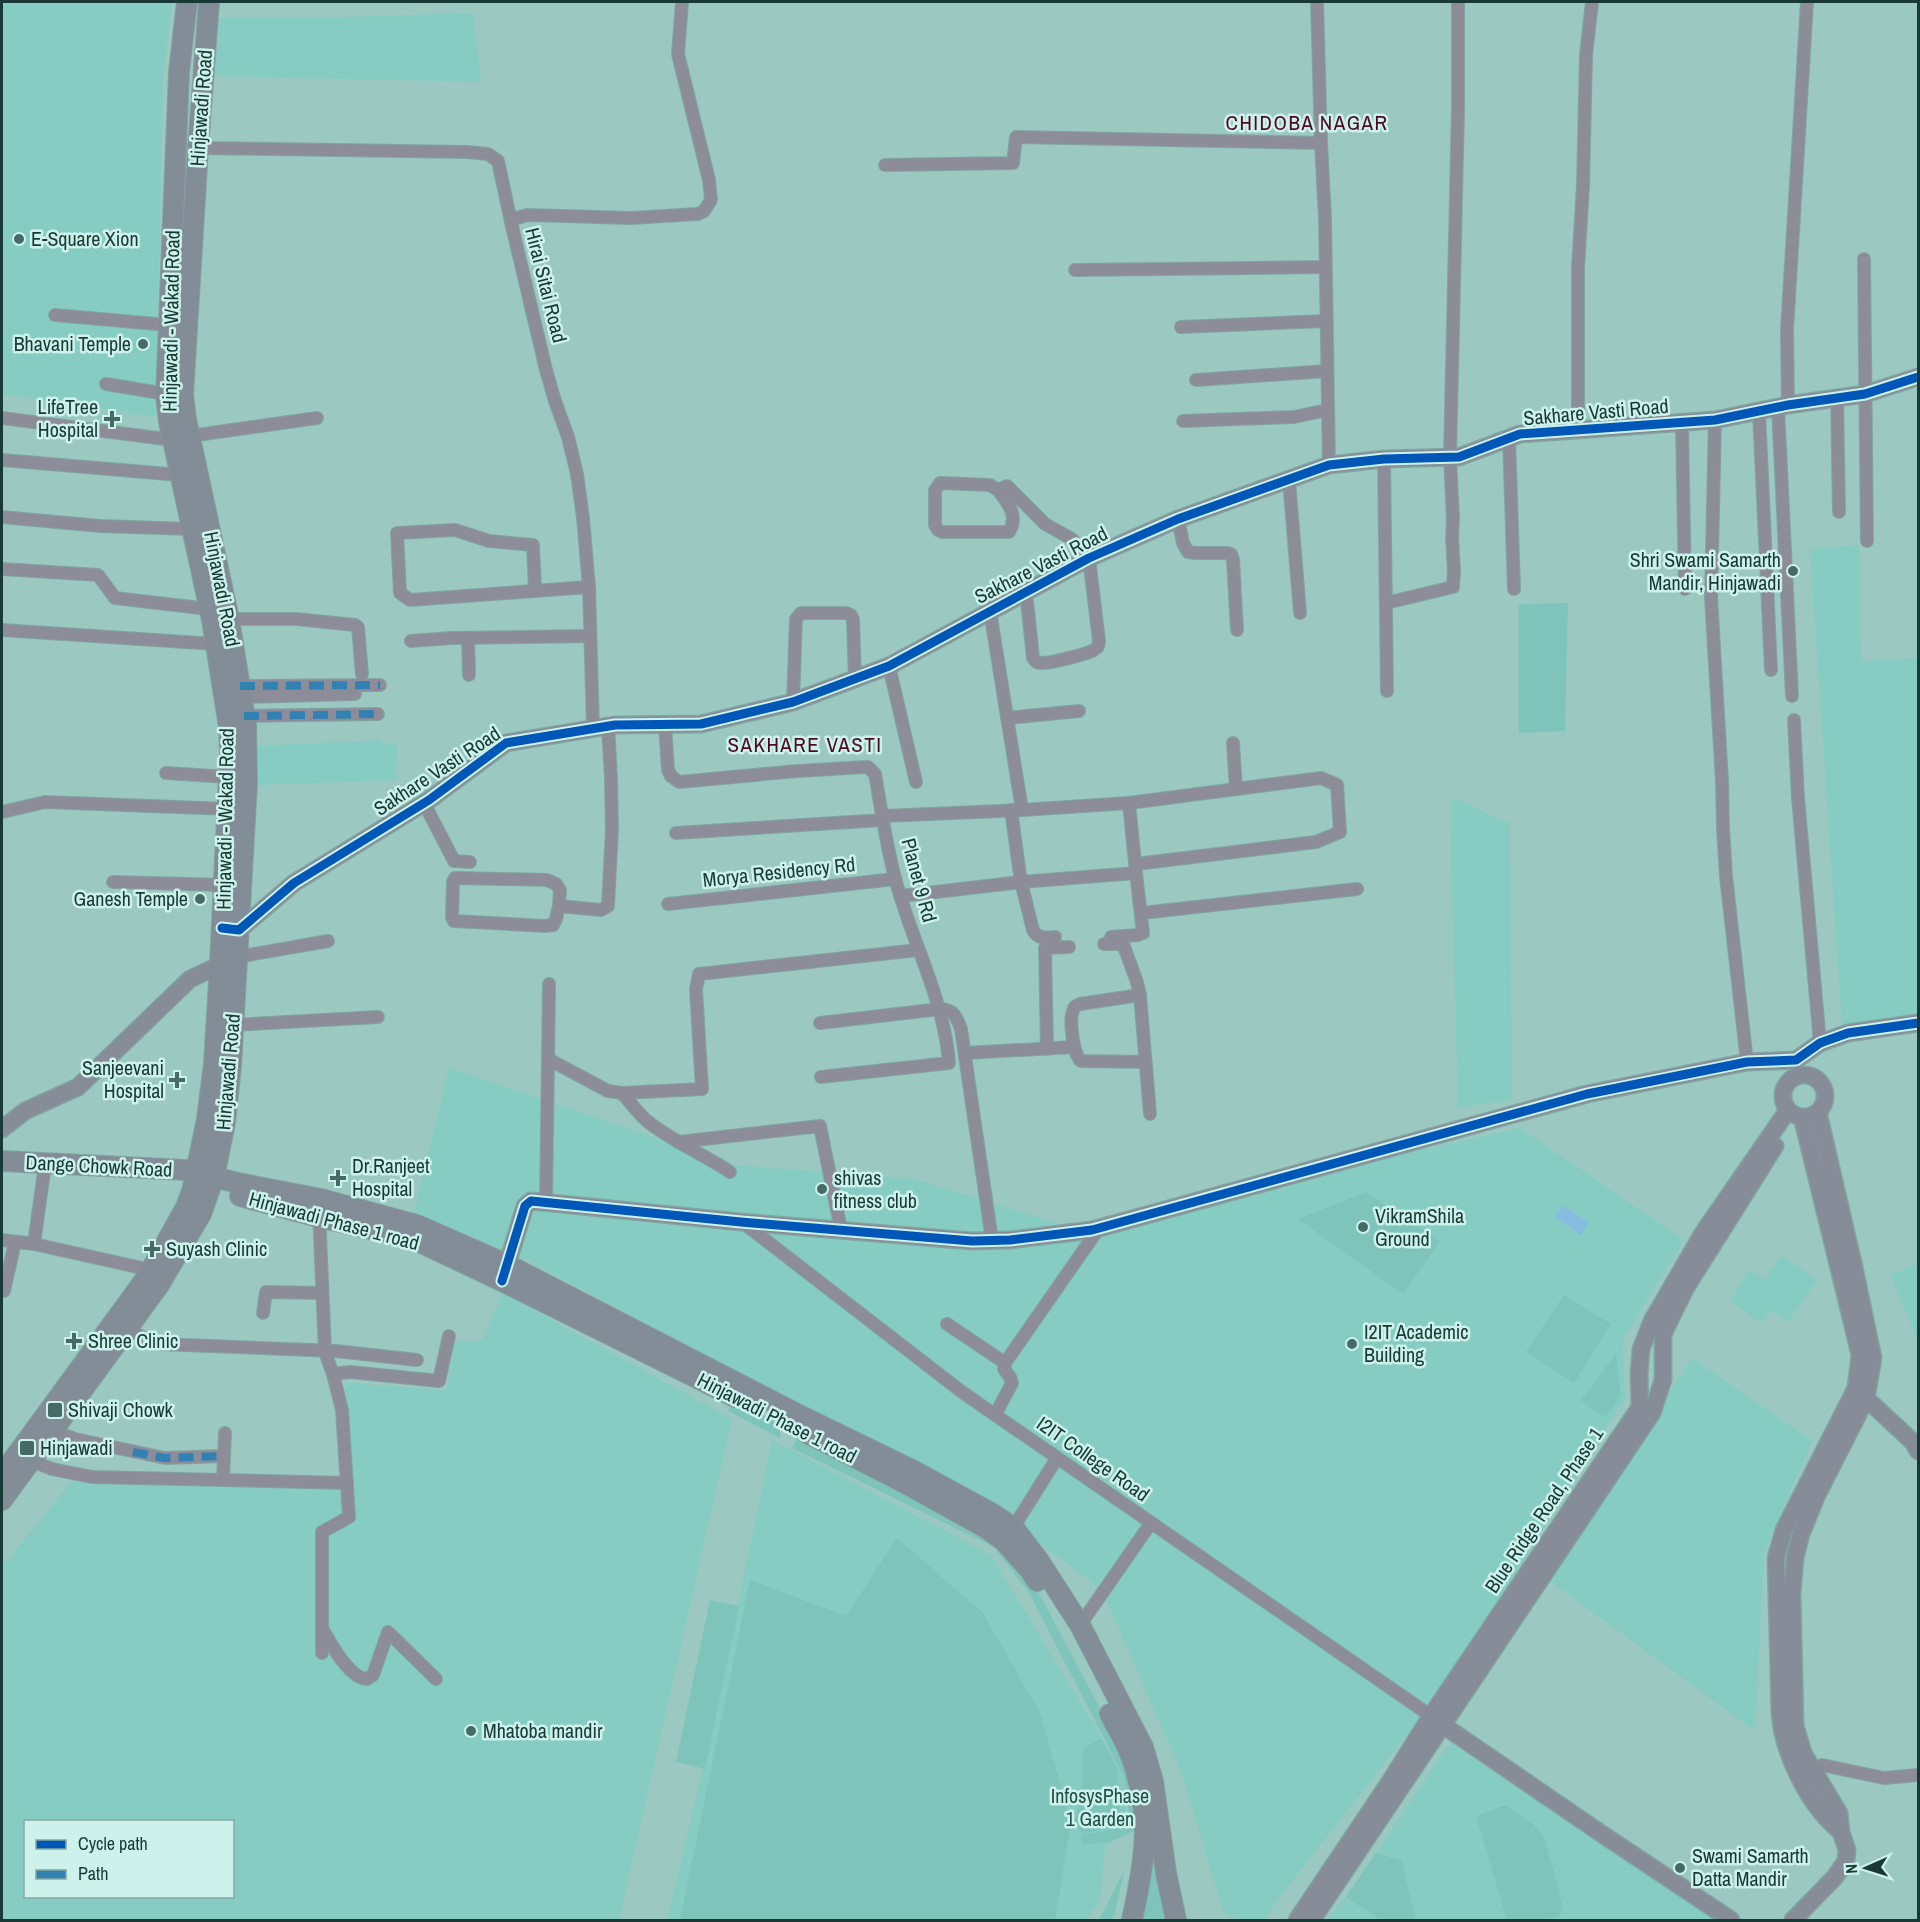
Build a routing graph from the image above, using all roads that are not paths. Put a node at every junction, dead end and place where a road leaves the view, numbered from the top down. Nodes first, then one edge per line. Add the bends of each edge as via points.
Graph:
1 (187, 2) edge
2 (209, 2) edge
3 (682, 2) edge
4 (1317, 2) edge
5 (1458, 2) edge
6 (1592, 2) edge
7 (1807, 2) edge
8 (1321, 143) junction
9 (198, 148) junction
10 (885, 165) dead end
11 (511, 222) junction
12 (1864, 259) dead end
13 (1326, 267) junction
14 (1075, 270) dead end
15 (55, 315) dead end
16 (1326, 321) junction
17 (168, 325) junction
18 (1181, 327) dead end
19 (1327, 371) junction
20 (1918, 377) edge
21 (1196, 380) dead end
22 (106, 384) dead end
23 (166, 394) junction
24 (1865, 394) junction
25 (1837, 398) junction
26 (1783, 406) junction
27 (1328, 410) junction
28 (1759, 412) junction
29 (2, 418) edge
30 (317, 418) dead end
31 (1183, 420) dead end
32 (1714, 420) junction
33 (1682, 423) junction
34 (1578, 430) junction
35 (181, 438) junction
36 (1509, 438) junction
37 (1450, 458) junction
38 (1384, 459) junction
39 (2, 460) edge
40 (1329, 465) junction
41 (180, 475) junction
42 (1289, 480) junction
43 (998, 490) junction
44 (1839, 512) dead end
45 (2, 517) edge
46 (1178, 519) junction
47 (191, 529) junction
48 (1868, 541) dead end
49 (1089, 558) junction
50 (2, 569) edge
51 (589, 587) junction
52 (1514, 589) dead end
53 (1685, 589) dead end
54 (535, 590) junction
55 (1026, 592) junction
56 (1386, 603) junction
57 (209, 609) junction
58 (990, 611) junction
59 (1300, 613) dead end
60 (229, 619) junction
61 (2, 630) edge
62 (1237, 630) dead end
63 (589, 636) junction
64 (468, 638) junction
65 (411, 641) dead end
66 (216, 644) junction
67 (889, 666) junction
68 (1771, 670) dead end
69 (362, 674) dead end
70 (469, 675) dead end
71 (855, 678) junction
72 (380, 686) dead end
73 (241, 691) junction
74 (1388, 691) dead end
75 (354, 694) dead end
76 (1792, 696) dead end
77 (793, 702) junction
78 (1079, 711) dead end
79 (378, 714) dead end
80 (244, 716) junction
81 (1007, 718) junction
82 (1794, 720) dead end
83 (665, 725) junction
84 (600, 727) junction
85 (1233, 743) dead end
86 (166, 773) dead end
87 (230, 777) junction
88 (916, 782) dead end
89 (1236, 789) junction
90 (424, 803) junction
91 (1129, 803) junction
92 (228, 809) junction
93 (1016, 810) junction
94 (2, 812) edge
95 (883, 818) junction
96 (676, 833) dead end
97 (471, 862) dead end
98 (1136, 869) junction
99 (895, 879) junction
100 (113, 882) dead end
101 (1021, 882) junction
102 (225, 885) junction
103 (1357, 889) dead end
104 (901, 896) junction
105 (668, 904) dead end
106 (559, 906) junction
107 (1142, 913) junction
108 (230, 929) junction
109 (1055, 937) dead end
110 (328, 941) dead end
111 (1069, 947) dead end
112 (918, 950) junction
113 (229, 961) junction
114 (549, 984) dead end
115 (1140, 995) junction
116 (940, 1009) junction
117 (378, 1017) dead end
118 (820, 1023) dead end
119 (1918, 1023) edge
120 (233, 1025) junction
121 (947, 1038) junction
122 (963, 1039) junction
123 (1820, 1043) junction
124 (1074, 1047) junction
125 (1047, 1049) junction
126 (965, 1053) junction
127 (548, 1059) junction
128 (1145, 1062) junction
129 (1747, 1062) junction
130 (1797, 1068) junction
131 (821, 1077) dead end
132 (622, 1093) junction
133 (1150, 1114) dead end
134 (1801, 1114) junction
135 (2, 1129) edge
136 (678, 1142) junction
137 (2, 1161) edge
138 (45, 1164) junction
139 (730, 1172) dead end
140 (204, 1181) junction
141 (546, 1202) junction
142 (319, 1208) junction
143 (741, 1222) junction
144 (1099, 1228) junction
145 (841, 1230) junction
146 (2, 1240) edge
147 (992, 1240) junction
148 (15, 1242) junction
149 (34, 1244) junction
150 (151, 1270) junction
151 (505, 1273) junction
152 (4, 1291) dead end
153 (322, 1293) junction
154 (263, 1313) dead end
155 (947, 1324) dead end
156 (126, 1329) junction
157 (449, 1336) dead end
158 (325, 1352) junction
159 (417, 1360) dead end
160 (1005, 1363) junction
161 (333, 1374) junction
162 (1861, 1394) junction
163 (995, 1414) junction
164 (52, 1430) junction
165 (225, 1433) dead end
166 (1918, 1451) edge
167 (224, 1456) junction
168 (1057, 1458) junction
169 (29, 1461) junction
170 (2, 1475) edge
171 (223, 1480) junction
172 (346, 1483) junction
173 (2, 1500) edge
174 (1151, 1523) junction
175 (1009, 1535) junction
176 (322, 1629) junction
177 (1075, 1630) junction
178 (322, 1653) dead end
179 (436, 1679) dead end
180 (1437, 1720) junction
181 (1918, 1775) edge
182 (1808, 1777) junction
183 (1132, 1920) edge
184 (1176, 1920) edge
185 (1297, 1920) edge
186 (1312, 1920) edge
187 (1731, 1920) edge
188 (1793, 1920) edge

1 - 17 main road, Hinjawadi - Wakad Road via 179,72
2 - 9 main road, Hinjawadi Road
3 - 11 street, Hirai Sitai Road via 678,54 709,180 711,200 704,211 631,219 527,215
4 - 8 street
5 - 37 street
6 - 34 street via 1586,55 1578,268
7 - 26 street
8 - 10 street via 1016,137 1013,163
8 - 13 street
9 - 11 street via 488,154 498,161
9 - 35 main road, Hinjawadi Road
11 - 51 street, Hirai Sitai Road via 546,370 577,474
12 - 24 street
13 - 14 street
13 - 16 street
15 - 17 street
16 - 18 street
16 - 19 street
17 - 23 main road, Hinjawadi - Wakad Road
19 - 21 street
19 - 27 street
20 - 24 street, Sakhare Vasti Road
22 - 23 street
23 - 35 main road, Hinjawadi - Wakad Road via 169,422
24 - 25 street, Sakhare Vasti Road
24 - 48 street
25 - 26 street, Sakhare Vasti Road
25 - 44 street
26 - 28 street, Sakhare Vasti Road
26 - 76 street
27 - 31 street via 1294,417
27 - 40 street
28 - 32 street, Sakhare Vasti Road
28 - 68 street
29 - 35 street
30 - 35 street
32 - 33 street, Sakhare Vasti Road
32 - 129 street via 1711,597 1722,828
33 - 34 street, Sakhare Vasti Road
33 - 53 street
34 - 36 street, Sakhare Vasti Road
35 - 41 main road, Hinjawadi - Wakad Road
35 - 60 main road, Hinjawadi Road
36 - 37 street, Sakhare Vasti Road
36 - 52 street
37 - 38 street, Sakhare Vasti Road
37 - 56 street via 1453,587
38 - 40 street, Sakhare Vasti Road
38 - 56 street
39 - 41 street
40 - 42 street, Sakhare Vasti Road
41 - 47 main road, Hinjawadi - Wakad Road
42 - 46 street, Sakhare Vasti Road
42 - 59 street
43 - 43 street via 990,485 940,483 935,490 938,530 1010,532 1013,510
43 - 49 street via 1007,486 1045,524 1072,539
45 - 47 street
46 - 49 street, Sakhare Vasti Road
46 - 62 street via 1188,552 1231,554
47 - 57 main road, Hinjawadi - Wakad Road
49 - 55 street, Sakhare Vasti Road
49 - 55 street via 1099,641 1094,650 1042,664 1036,662
50 - 57 street via 98,575 115,598
51 - 54 street
51 - 63 street, Hirai Sitai Road
54 - 54 street via 410,600 400,593 397,533 455,530 489,541 533,545
55 - 58 street, Sakhare Vasti Road
56 - 74 street
57 - 66 main road, Hinjawadi - Wakad Road
58 - 67 street, Sakhare Vasti Road
58 - 81 street
60 - 69 street via 296,619 355,625
60 - 73 main road, Hinjawadi Road
61 - 66 street
63 - 64 street
63 - 84 street, Hirai Sitai Road
64 - 65 street
64 - 70 street
66 - 87 main road, Hinjawadi - Wakad Road via 229,727
67 - 71 street, Sakhare Vasti Road
67 - 88 street
71 - 77 street, Sakhare Vasti Road
71 - 77 street via 851,615 801,613 796,619
72 - 73 street
73 - 75 street
73 - 80 main road, Hinjawadi Road
77 - 83 street, Sakhare Vasti Road via 702,724
78 - 81 street
79 - 80 street
80 - 108 main road, Hinjawadi Road via 247,783
81 - 93 street
82 - 123 street
83 - 84 street, Sakhare Vasti Road
83 - 95 street, Planet 9 Rd via 668,770 679,782 867,767 875,774
84 - 90 street, Sakhare Vasti Road via 506,742
84 - 106 street, Hirai Sitai Road via 612,829 608,906 601,910
85 - 89 street
86 - 87 street
87 - 92 main road, Hinjawadi - Wakad Road
89 - 91 street
89 - 98 street via 1321,778 1336,786 1340,832 1316,842
90 - 97 street via 454,861
90 - 108 street, Sakhare Vasti Road via 294,883
91 - 93 street
91 - 98 street
92 - 94 street via 45,802
92 - 102 main road, Hinjawadi - Wakad Road
93 - 95 street
93 - 101 street
95 - 96 street
95 - 99 street, Planet 9 Rd
98 - 101 street
98 - 107 street
99 - 104 street, Planet 9 Rd
99 - 105 street, Morya Residency Rd
100 - 102 street
101 - 104 street
101 - 109 street via 1032,930 1042,938
102 - 108 main road, Hinjawadi - Wakad Road
103 - 107 street
104 - 112 street, Planet 9 Rd
106 - 106 street via 553,925 454,921 453,882 455,878 547,880 560,890
107 - 115 street via 1143,933 1104,941 1123,944
108 - 113 main road, Hinjawadi - Wakad Road
110 - 113 street
111 - 125 street via 1045,948
112 - 116 street, Planet 9 Rd
112 - 132 street via 699,974 696,989 703,1088
113 - 120 main road, Hinjawadi Road
113 - 135 street via 190,979 78,1087 25,1111
113 - 140 main road, Hinjawadi - Wakad Road via 207,1119
114 - 127 street
115 - 124 street via 1075,1007
115 - 128 street
116 - 118 street
116 - 121 street
116 - 122 street, Planet 9 Rd via 951,1010
117 - 120 street
119 - 123 street via 1848,1033
120 - 140 main road, Hinjawadi Road via 225,1123
121 - 122 street
121 - 131 street via 949,1063
122 - 126 street, Planet 9 Rd
123 - 130 street
124 - 125 street
124 - 128 street via 1080,1061
125 - 126 street
126 - 147 street, Planet 9 Rd
127 - 132 street via 608,1091
127 - 141 street
128 - 133 street
129 - 130 street
129 - 144 street via 1587,1094
130 - 134 street via 1784,1089 1784,1104
130 - 134 street via 1823,1086 1825,1100
132 - 136 street via 646,1120
134 - 162 street via 1873,1358
134 - 180 street, Blue Ridge Road, Phase 1 via 1685,1288 1667,1324 1662,1342 1663,1380 1652,1413
134 - 180 street, Blue Ridge Road, Phase 1 via 1703,1233 1660,1305 1641,1349 1640,1407
136 - 139 street
136 - 145 street via 820,1126
137 - 138 main road, Dange Chowk Road
138 - 140 main road, Dange Chowk Road via 173,1168
138 - 149 street
140 - 142 main road, Hinjawadi Phase 1 road
140 - 150 main road
140 - 156 main road via 201,1214 159,1285
141 - 143 street
141 - 151 street via 531,1201 525,1206
142 - 151 main road, Hinjawadi Phase 1 road via 417,1225
142 - 153 street
143 - 145 street
143 - 163 street, I2IT College Road
144 - 147 street
144 - 160 street
145 - 147 street
146 - 148 street
148 - 149 street
148 - 152 street
149 - 150 street
150 - 170 main road
151 - 175 main road, Hinjawadi Phase 1 road via 914,1471 993,1514
153 - 154 street via 266,1292
153 - 158 street
155 - 160 street
156 - 158 street via 158,1344
156 - 164 main road
157 - 161 street via 439,1381 362,1372
158 - 159 street
158 - 161 street
160 - 163 street via 1012,1383
161 - 172 street via 342,1410
162 - 166 street
162 - 182 street via 1801,1534 1795,1558 1794,1719
163 - 168 street, I2IT College Road
164 - 167 street via 75,1439 165,1458
164 - 169 main road
165 - 167 street
167 - 171 street
168 - 174 street, I2IT College Road
168 - 175 street
169 - 171 street via 92,1477
169 - 173 main road
171 - 172 street
172 - 176 street via 349,1517 322,1532
174 - 177 street
174 - 180 street, I2IT College Road
175 - 177 main road, Hinjawadi Phase 1 road via 1039,1561
176 - 178 street
176 - 179 street via 347,1666 362,1679 373,1675 388,1632
177 - 183 main road, Hinjawadi Phase 1 road via 1131,1753 1140,1784 1145,1849
177 - 184 main road, Hinjawadi Phase 1 road via 1143,1747 1153,1781
180 - 185 street, Blue Ridge Road, Phase 1 via 1391,1780
180 - 186 street, Blue Ridge Road, Phase 1
180 - 187 street
181 - 182 street via 1884,1778 1822,1765
182 - 188 street via 1839,1813 1846,1862

